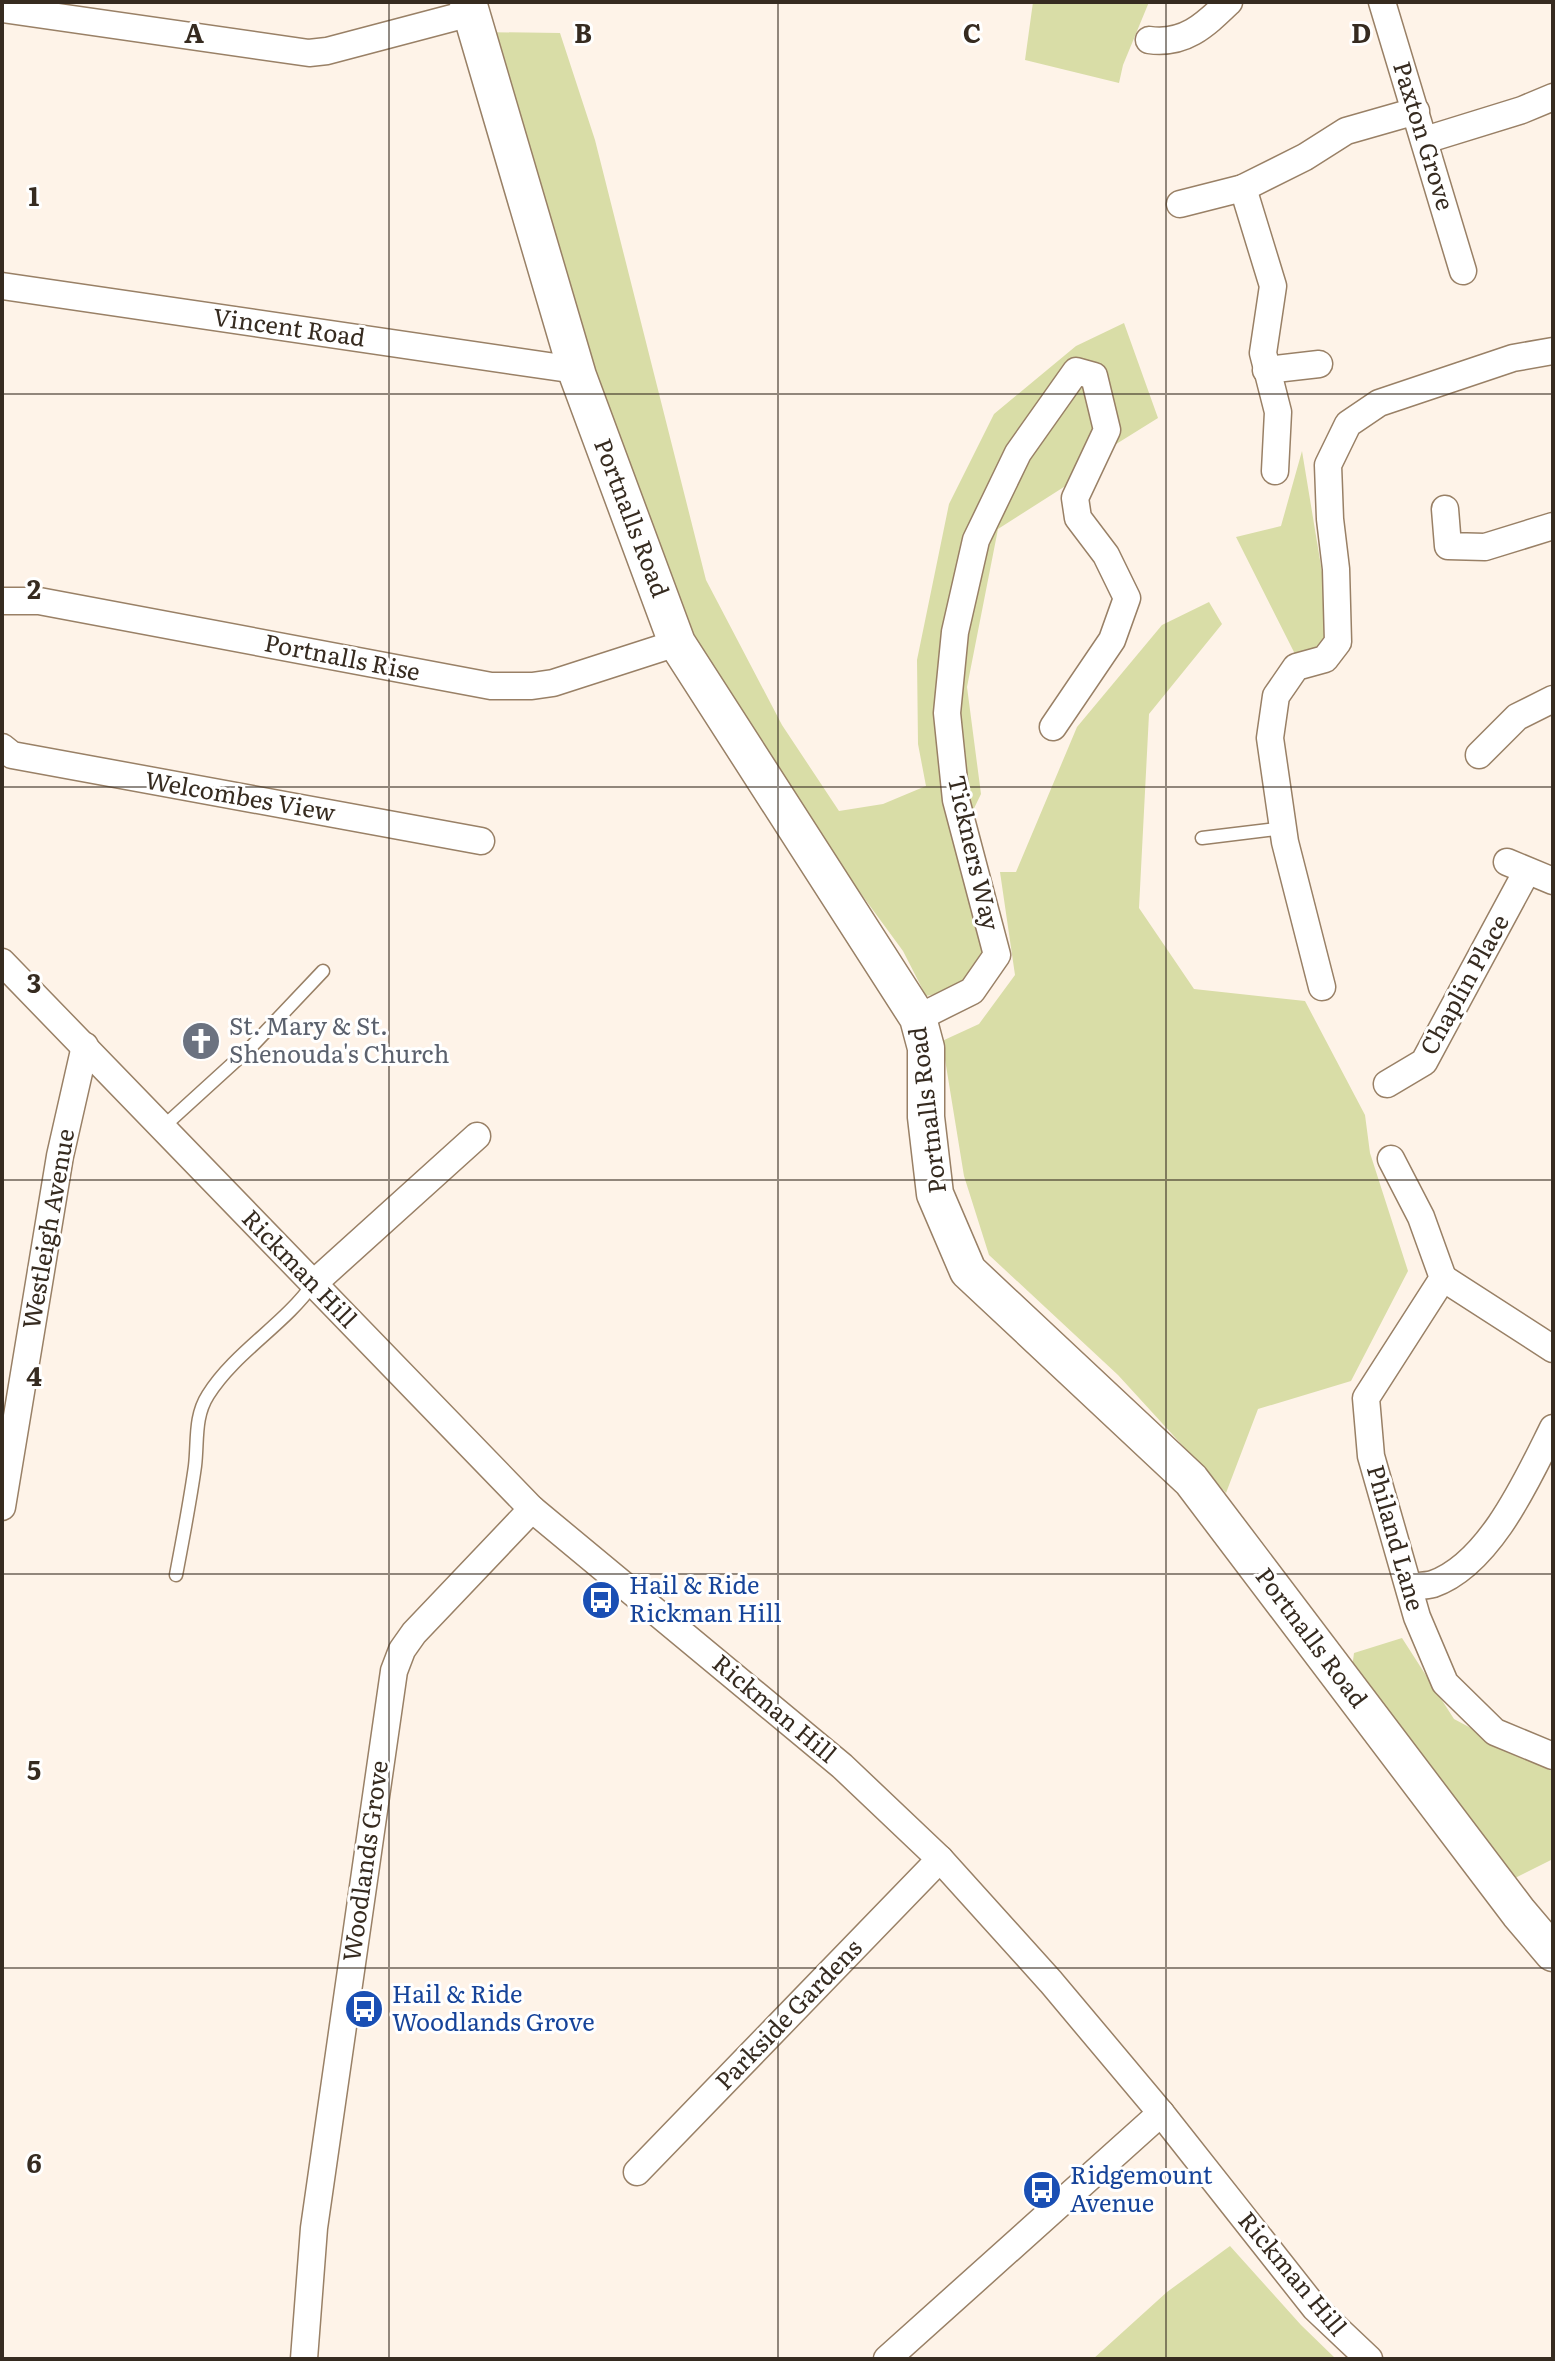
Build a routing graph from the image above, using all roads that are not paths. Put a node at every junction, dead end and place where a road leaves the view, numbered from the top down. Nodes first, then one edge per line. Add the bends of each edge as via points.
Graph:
1 (1229, 2) edge
2 (1382, 2) edge
3 (470, 7) edge
4 (2, 9) edge
5 (1149, 40) dead end
6 (1553, 97) edge
7 (1416, 111) junction
8 (1425, 140) junction
9 (1243, 188) junction
10 (1180, 204) dead end
11 (1463, 271) dead end
12 (2, 286) edge
13 (1553, 351) edge
14 (1319, 364) dead end
15 (576, 370) junction
16 (1266, 370) junction
17 (1275, 471) dead end
18 (1445, 509) dead end
19 (1553, 526) edge
20 (2, 601) edge
21 (677, 643) junction
22 (1553, 699) edge
23 (1053, 727) dead end
24 (2, 747) edge
25 (1479, 755) dead end
26 (1284, 828) junction
27 (1202, 838) dead end
28 (481, 841) dead end
29 (1553, 881) edge
30 (2, 962) edge
31 (323, 971) dead end
32 (1322, 987) dead end
33 (918, 1018) junction
34 (85, 1046) junction
35 (1387, 1084) dead end
36 (163, 1127) junction
37 (477, 1136) dead end
38 (1391, 1159) dead end
39 (1443, 1278) junction
40 (313, 1284) junction
41 (1553, 1349) edge
42 (1553, 1428) edge
43 (2, 1507) edge
44 (532, 1509) junction
45 (176, 1575) dead end
46 (1409, 1587) junction
47 (1553, 1756) edge
48 (940, 1859) junction
49 (1553, 1953) edge
50 (1161, 2113) junction
51 (637, 2172) dead end
52 (304, 2359) edge
53 (887, 2359) edge
54 (1369, 2359) edge

1 - 5 street via 1189,33 1168,42
2 - 7 street, Paxton Grove
3 - 4 street via 309,53
3 - 15 street, Portnalls Road
6 - 8 street
7 - 8 street, Paxton Grove
7 - 9 street via 1346,131
8 - 11 street, Paxton Grove
9 - 10 street
9 - 16 street via 1273,286 1263,353
12 - 15 street, Vincent Road
13 - 26 street via 1513,358 1379,403 1348,424 1328,465 1338,642 1325,659 1296,667 1276,696 1270,738
14 - 16 street
15 - 21 street, Portnalls Road
16 - 17 street via 1278,412
18 - 19 street via 1448,546 1485,547
20 - 21 street, Portnalls Rise via 39,601 491,686 553,683
21 - 33 street, Portnalls Road
22 - 25 street via 1517,717
23 - 33 street, Tickners Way via 1112,640 1127,598 1106,555 1078,518 1075,498 1107,430 1094,376 1076,371 1018,453 976,540 955,632 947,713 956,800 997,955 972,991
24 - 28 street, Welcombes View via 12,755
26 - 27 lane
26 - 32 street
29 - 35 street, Chaplin Place via 1517,866 1424,1062
30 - 34 street, Rickman Hill
31 - 36 lane via 252,1046
33 - 49 street, Portnalls Road via 926,1048 926,1117 935,1194 968,1271 1191,1480
34 - 36 street, Rickman Hill
34 - 43 street, Westleigh Avenue via 60,1156
36 - 40 street, Rickman Hill
37 - 40 street
38 - 39 street via 1421,1217
39 - 41 street
39 - 46 street, Philand Lane via 1366,1398 1371,1456
40 - 44 street, Rickman Hill
40 - 45 lane via 226,1373 200,1410
42 - 46 street via 1523,1491 1464,1566 1433,1584
44 - 48 street, Rickman Hill via 842,1766
44 - 52 street, Woodlands Grove via 414,1633 394,1671 314,2228
46 - 47 street, Philand Lane via 1445,1683 1495,1732
48 - 50 street, Rickman Hill
48 - 51 street, Parkside Gardens
50 - 53 street
50 - 54 street, Rickman Hill via 1315,2308

